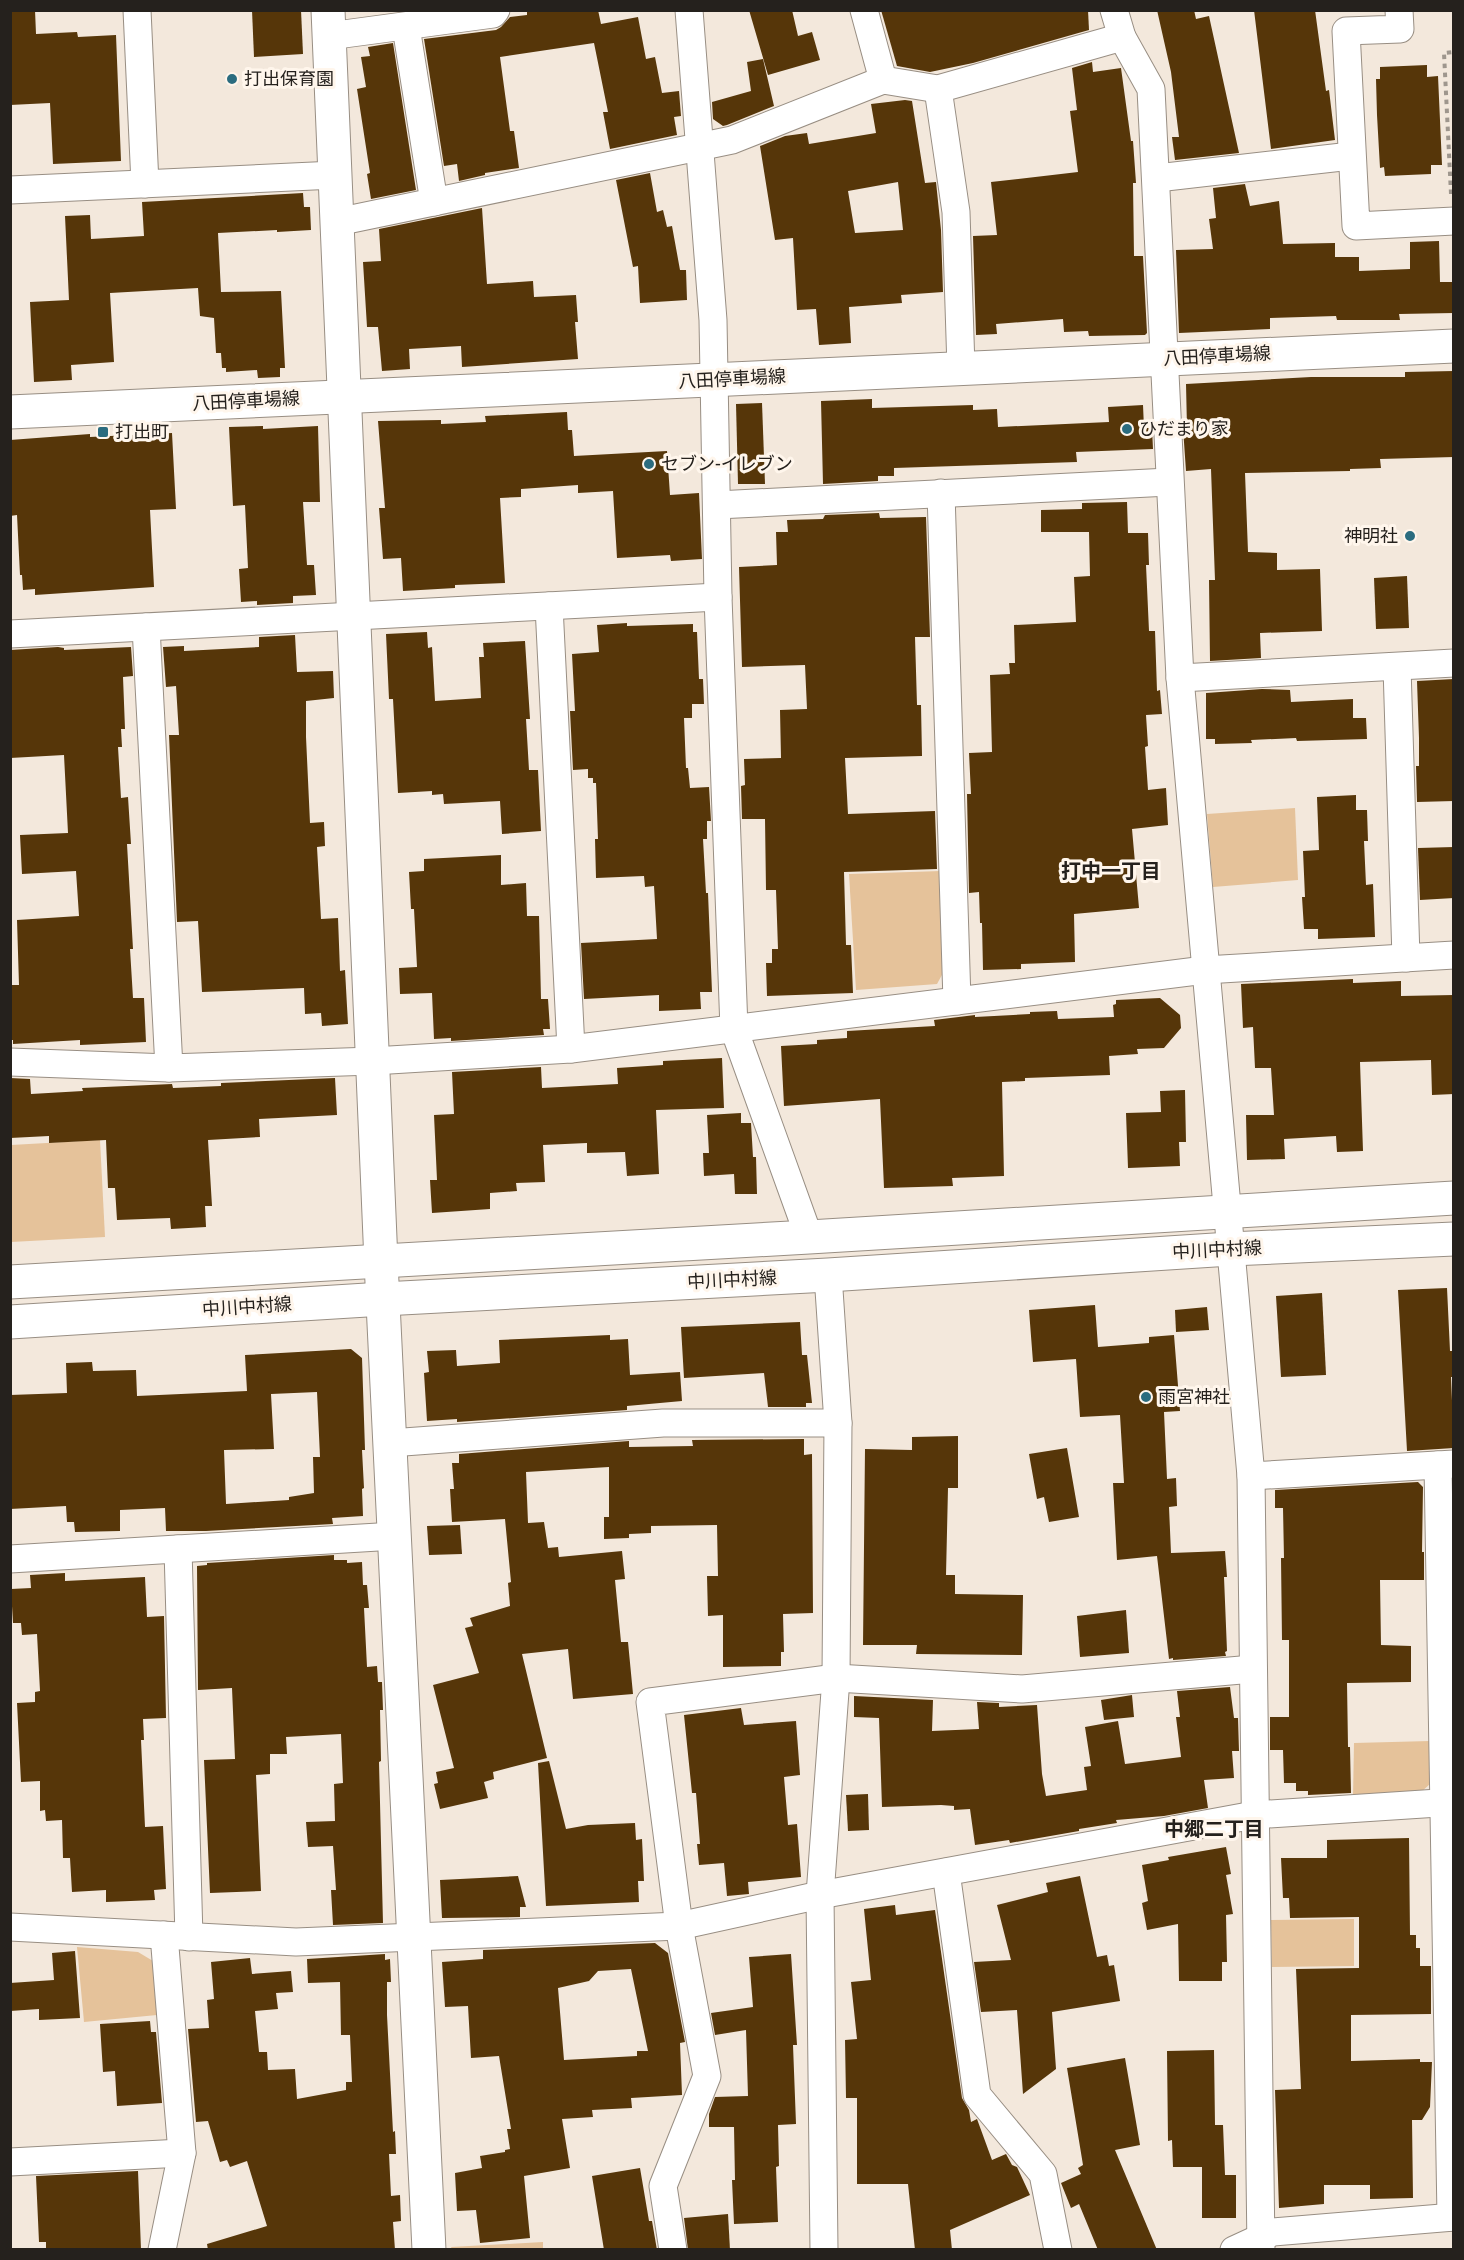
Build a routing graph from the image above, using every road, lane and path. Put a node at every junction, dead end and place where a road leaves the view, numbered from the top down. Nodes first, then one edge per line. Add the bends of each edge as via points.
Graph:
1 (137, 10) edge
2 (496, 10) edge
3 (689, 10) edge
4 (864, 10) edge
5 (1114, 10) edge
6 (1399, 10) edge
7 (1345, 21) edge
8 (328, 23) edge
9 (406, 27) junction
10 (1122, 37) junction
11 (1454, 52) edge
12 (883, 80) junction
13 (938, 89) junction
14 (699, 146) junction
15 (1351, 156) junction
16 (335, 175) junction
17 (1157, 178) junction
18 (145, 184) junction
19 (10, 190) edge
20 (434, 202) junction
21 (1453, 221) edge
22 (338, 222) junction
23 (1454, 345) edge
24 (1164, 359) junction
25 (962, 368) junction
26 (715, 379) junction
27 (345, 396) junction
28 (10, 412) edge
29 (1169, 482) junction
30 (941, 493) junction
31 (717, 505) junction
32 (718, 597) junction
33 (549, 606) junction
34 (354, 616) junction
35 (146, 627) junction
36 (10, 634) edge
37 (1454, 663) edge
38 (1397, 667) junction
39 (1180, 678) junction
40 (1454, 956) edge
41 (1406, 958) junction
42 (1205, 970) junction
43 (957, 1001) junction
44 (734, 1029) junction
45 (571, 1049) junction
46 (373, 1061) junction
47 (10, 1062) edge
48 (169, 1068) junction
49 (1454, 1198) edge
50 (1226, 1210) junction
51 (809, 1237) junction
52 (1454, 1239) edge
53 (1230, 1249) junction
54 (381, 1262) junction
55 (828, 1275) junction
56 (10, 1282) edge
57 (383, 1299) junction
58 (10, 1322) edge
59 (838, 1423) junction
60 (390, 1443) junction
61 (1446, 1465) edge
62 (1251, 1476) junction
63 (395, 1536) junction
64 (178, 1549) junction
65 (10, 1559) edge
66 (1253, 1669) junction
67 (836, 1678) junction
68 (1449, 1802) edge
69 (1254, 1815) junction
70 (946, 1872) junction
71 (820, 1895) junction
72 (679, 1926) junction
73 (10, 1927) edge
74 (176, 1936) junction
75 (414, 1937) junction
76 (182, 2153) junction
77 (10, 2162) edge
78 (1452, 2217) edge
79 (1261, 2244) edge
80 (162, 2250) edge
81 (429, 2250) edge
82 (673, 2250) edge
83 (824, 2250) edge
84 (1058, 2250) edge
85 (1234, 2250) edge

1 - 18 street
2 - 9 street via 493,14
3 - 14 street
4 - 12 street
5 - 10 street
6 - 7 street via 1400,29
7 - 15 street
8 - 9 street
8 - 16 main road
9 - 20 street
10 - 13 street
10 - 17 street via 1152,89
11 - 21 path via 1444,53
12 - 13 street
12 - 14 street via 732,140
13 - 25 street via 956,212
14 - 20 street
14 - 26 street
15 - 17 street
15 - 21 street via 1356,226
16 - 18 street
16 - 22 main road
17 - 24 street
18 - 19 street
20 - 22 street
22 - 27 main road
23 - 24 main road, 八田停車場線
24 - 25 main road, 八田停車場線
24 - 29 street
25 - 26 main road, 八田停車場線
26 - 27 main road, 八田停車場線
26 - 31 street
27 - 28 main road, 八田停車場線
27 - 34 main road
29 - 30 street
29 - 39 street
30 - 31 street
30 - 43 street
31 - 32 street
32 - 33 street
32 - 44 street
33 - 34 street
33 - 45 street
34 - 35 street
34 - 46 main road
35 - 36 street
35 - 48 street
37 - 38 street
38 - 39 street
38 - 41 street
39 - 42 street
40 - 41 street
41 - 42 street
42 - 43 street
42 - 50 street
43 - 44 street
44 - 45 street
44 - 51 street
45 - 46 street
46 - 48 street
46 - 54 main road
47 - 48 street
49 - 50 main road, 中川中村線
50 - 51 main road, 中川中村線
50 - 53 street
51 - 54 main road, 中川中村線
52 - 53 main road, 中川中村線
53 - 55 main road, 中川中村線
53 - 62 street
54 - 56 main road, 中川中村線
54 - 57 main road
55 - 57 main road, 中川中村線
55 - 59 street
57 - 58 main road, 中川中村線
57 - 60 main road
59 - 60 street via 663,1423
59 - 67 street
60 - 63 main road
61 - 62 street
61 - 68 street
62 - 66 street
63 - 64 street
63 - 75 main road
64 - 65 street
64 - 74 street
66 - 67 street via 1022,1689
66 - 69 street
67 - 71 street
67 - 72 street via 650,1702
68 - 69 street
68 - 78 street
69 - 70 street
69 - 79 street
70 - 71 street
70 - 84 street via 976,2095 1043,2174
71 - 72 street
71 - 83 street
72 - 75 street
72 - 82 street via 707,2076 663,2186
73 - 74 street
74 - 75 street via 296,1942
74 - 76 street
75 - 81 main road
76 - 77 street
76 - 80 street
78 - 79 street via 1274,2232
79 - 85 street

